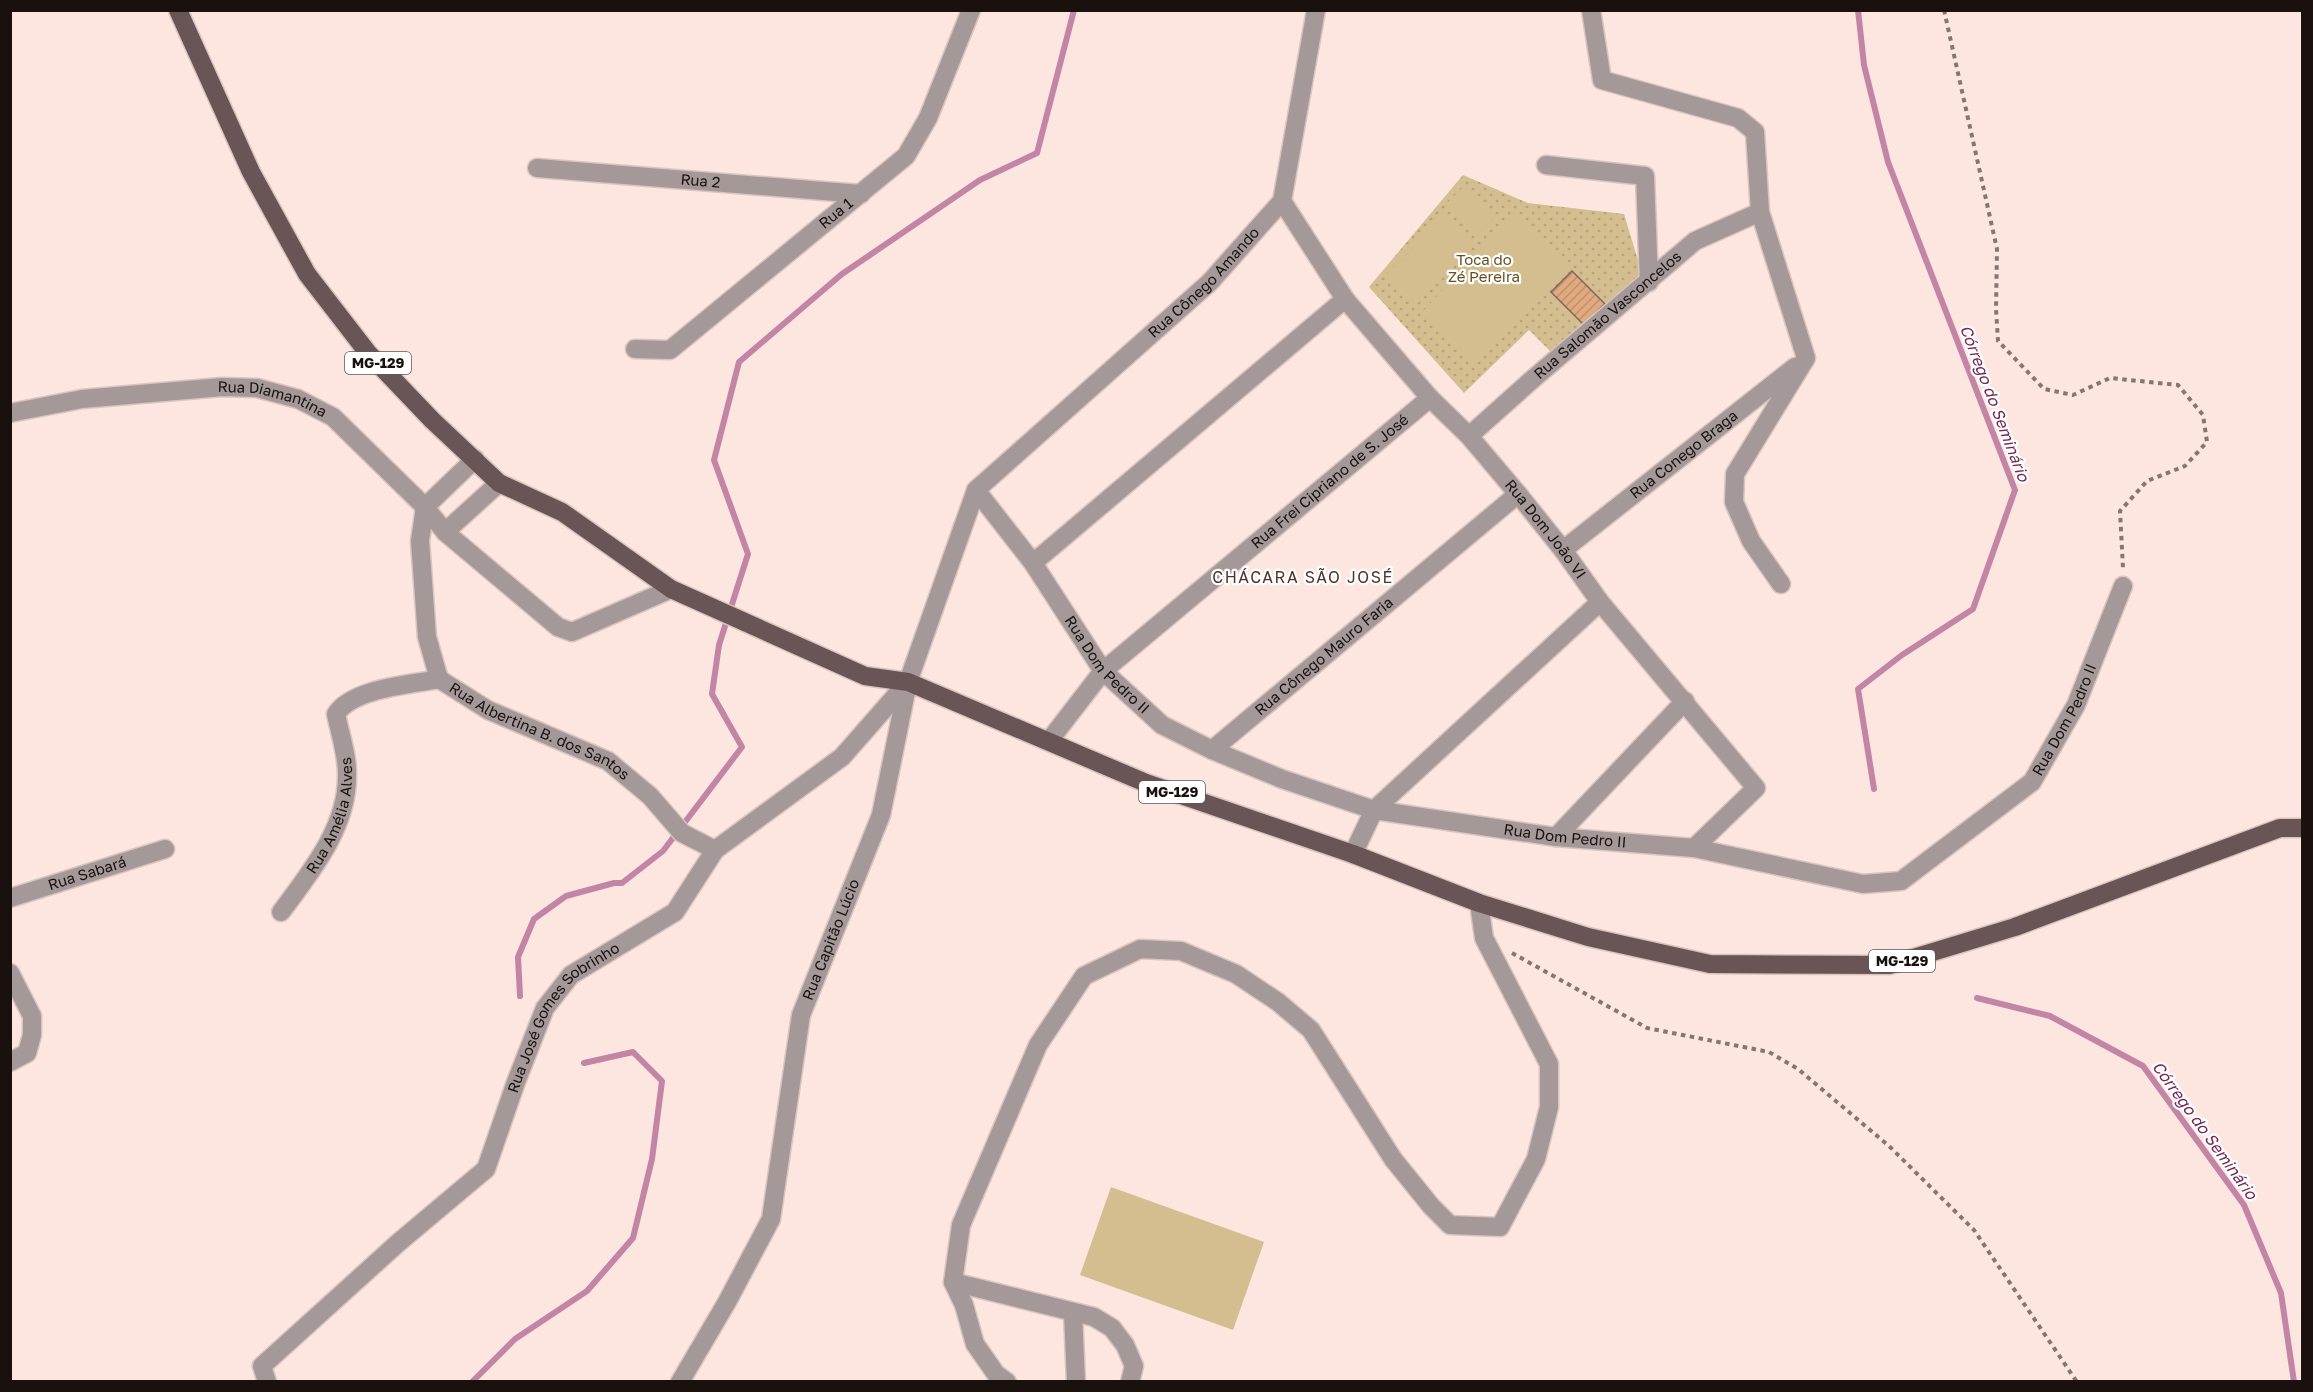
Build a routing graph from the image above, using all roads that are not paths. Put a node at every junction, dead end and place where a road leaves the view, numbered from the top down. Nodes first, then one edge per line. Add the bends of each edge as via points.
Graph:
1 (178, 10) edge
2 (963, 10) edge
3 (1316, 10) edge
4 (1591, 10) edge
5 (971, 11) edge
6 (1546, 165) dead end
7 (537, 168) dead end
8 (861, 194) junction
9 (1282, 201) junction
10 (1760, 212) junction
11 (1649, 282) junction
12 (1345, 299) junction
13 (635, 349) dead end
14 (1806, 358) junction
15 (1430, 398) junction
16 (10, 413) edge
17 (1468, 436) junction
18 (475, 459) junction
19 (500, 483) junction
20 (976, 490) junction
21 (1518, 494) junction
22 (425, 507) junction
23 (445, 532) junction
24 (1563, 549) junction
25 (1034, 563) junction
26 (1781, 584) dead end
27 (2123, 586) road end
28 (671, 589) junction
29 (1600, 602) junction
30 (1103, 671) junction
31 (439, 679) junction
32 (908, 682) junction
33 (1685, 701) junction
34 (1049, 741) junction
35 (1212, 750) junction
36 (1374, 810) junction
37 (2302, 828) edge
38 (1556, 837) junction
39 (1694, 848) junction
40 (165, 849) dead end
41 (715, 850) junction
42 (1353, 854) junction
43 (10, 898) edge
44 (1479, 903) junction
45 (281, 912) dead end
46 (10, 973) edge
47 (10, 1062) edge
48 (953, 1282) junction
49 (1073, 1313) junction
50 (267, 1382) edge
51 (680, 1382) edge
52 (1006, 1382) edge
53 (1076, 1382) edge
54 (1130, 1382) edge

1 - 18 main road, MG-129 via 250,172 307,274 369,353
2 - 5 street
3 - 9 street
4 - 10 street via 1602,80 1738,118 1755,132
5 - 8 street, Rua 1 via 928,118 906,156
6 - 11 street via 1645,176
7 - 8 street, Rua 2
8 - 13 street, Rua 1 via 670,350
9 - 12 street, Rua Dom João VI
9 - 20 street, Rua Cônego Amando via 1210,282
10 - 11 street, Rua Salomão Vasconcelos via 1695,241
10 - 14 street
11 - 17 street, Rua Salomão Vasconcelos
12 - 15 street, Rua Dom João VI
12 - 25 street
14 - 24 street, Rua Conego Braga
14 - 26 street via 1735,474 1734,502 1751,541
15 - 17 street, Rua Dom João VI
15 - 30 street, Rua Frei Cipriano de S. José
16 - 22 street, Rua Diamantina via 82,399 222,387 257,388 298,399 333,417
17 - 21 street, Rua Dom João VI
18 - 19 main road, MG-129
18 - 22 street
19 - 23 street
19 - 28 main road, MG-129 via 562,512
20 - 25 street, Rua Dom Pedro II
20 - 32 street, Rua Capitão Lúcio
21 - 24 street, Rua Dom João VI
21 - 35 street, Rua Cônego Mauro Faria
22 - 23 street, Rua Diamantina
22 - 31 street, Rua Albertina B. dos Santos via 420,541 427,637
23 - 28 street, Rua Diamantina via 558,627 572,632
24 - 29 street, Rua Dom João VI
25 - 30 street, Rua Dom Pedro II
27 - 39 street, Rua Dom Pedro II via 2076,705 2032,782 1901,881 1863,884
28 - 32 main road, MG-129 via 865,676
29 - 33 street, Rua Dom João VI
29 - 36 street
30 - 34 street, Rua Frei Cipriano de S. José
30 - 35 street, Rua Dom Pedro II via 1162,724
31 - 41 street, Rua Albertina B. dos Santos via 488,710 608,761 650,796 682,833
31 - 45 street, Rua Amélia Alves via 358,696 336,714 348,777 343,808 310,874
32 - 34 main road, MG-129
32 - 41 street, Rua José Gomes Sobrinho via 842,757
32 - 51 street, Rua Capitão Lúcio via 881,815 801,1015 771,1219
33 - 38 street
33 - 39 street, Rua Dom João VI via 1756,788
34 - 42 main road, MG-129 via 1146,783
35 - 36 street, Rua Dom Pedro II
36 - 38 street, Rua Dom Pedro II
36 - 42 street
37 - 44 main road, MG-129 via 2280,828 2015,927 1890,965 1710,964 1588,937
38 - 39 street, Rua Dom Pedro II
40 - 43 street, Rua Sabará
41 - 50 street, Rua José Gomes Sobrinho via 675,912 571,975 545,1008 486,1169 262,1366
42 - 44 main road, MG-129
44 - 48 street via 1484,938 1549,1064 1549,1107 1536,1159 1500,1227 1450,1225 1431,1206 1393,1159 1311,1030 1278,1002 1236,974 1181,951 1140,949 1084,975 1038,1045 961,1225
46 - 47 street via 32,1016 27,1053
48 - 49 street
48 - 52 street via 975,1344
49 - 53 street
49 - 54 street via 1094,1317 1112,1328 1134,1366

